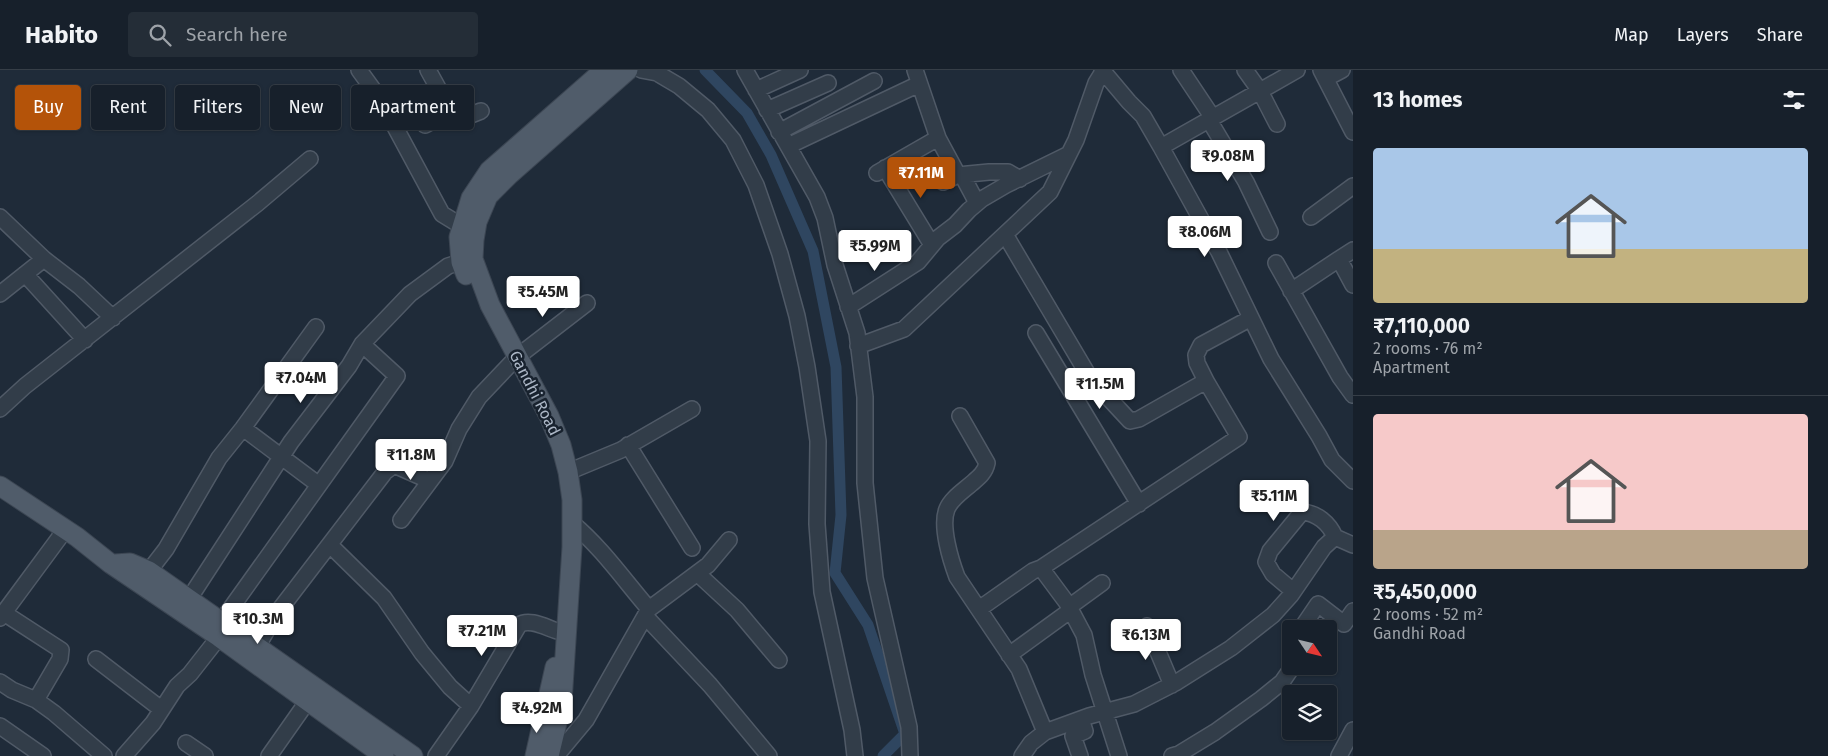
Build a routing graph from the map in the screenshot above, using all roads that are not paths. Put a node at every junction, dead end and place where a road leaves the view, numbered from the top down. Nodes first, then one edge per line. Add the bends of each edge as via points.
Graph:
1 (359, 70) edge
2 (428, 70) edge
3 (604, 70) edge
4 (628, 70) edge
5 (641, 70) edge
6 (745, 70) edge
7 (800, 70) edge
8 (1103, 70) edge
9 (1181, 70) edge
10 (1245, 70) edge
11 (1297, 70) edge
12 (1342, 70) edge
13 (1324, 74) edge
14 (825, 77) edge
15 (917, 77) edge
16 (874, 81) dead end
17 (436, 85) edge
18 (756, 90) junction
19 (1260, 91) junction
20 (837, 100) junction
21 (481, 110) dead end
22 (767, 110) junction
23 (474, 113) edge
24 (847, 118) junction
25 (1211, 119) junction
26 (1277, 124) dead end
27 (1351, 124) edge
28 (779, 132) junction
29 (938, 138) junction
30 (788, 146) junction
31 (1161, 147) junction
32 (1069, 154) junction
33 (310, 159) dead end
34 (960, 175) junction
35 (1020, 179) junction
36 (943, 182) dead end
37 (1353, 186) edge
38 (977, 203) junction
39 (0, 217) edge
40 (1312, 217) dead end
41 (463, 224) junction
42 (1270, 232) dead end
43 (1006, 236) junction
44 (932, 245) junction
45 (1353, 250) edge
46 (44, 259) junction
47 (1339, 259) junction
48 (461, 262) junction
49 (1276, 263) dead end
50 (25, 274) junction
51 (1353, 285) edge
52 (1291, 290) junction
53 (0, 294) edge
54 (587, 303) dead end
55 (848, 307) junction
56 (113, 318) junction
57 (1251, 318) junction
58 (316, 327) dead end
59 (1036, 333) dead end
60 (84, 340) junction
61 (362, 344) junction
62 (858, 346) junction
63 (513, 361) junction
64 (1206, 381) junction
65 (1353, 395) edge
66 (0, 409) edge
67 (692, 409) dead end
68 (960, 416) dead end
69 (243, 428) junction
70 (628, 445) junction
71 (282, 456) junction
72 (568, 472) junction
73 (430, 482) junction
74 (1353, 482) edge
75 (319, 485) junction
76 (0, 486) edge
77 (1139, 504) junction
78 (401, 520) dead end
79 (572, 523) junction
80 (66, 530) junction
81 (1335, 536) junction
82 (729, 540) dead end
83 (330, 545) junction
84 (1353, 545) edge
85 (692, 548) dead end
86 (111, 564) junction
87 (1041, 568) junction
88 (149, 571) junction
89 (697, 573) junction
90 (1102, 583) dead end
91 (1293, 591) junction
92 (189, 599) junction
93 (979, 609) junction
94 (1070, 609) junction
95 (1353, 611) edge
96 (647, 612) junction
97 (2, 616) edge
98 (1307, 620) edge
99 (1147, 626) dead end
100 (220, 629) junction
101 (557, 631) junction
102 (257, 647) junction
103 (1009, 655) junction
104 (96, 659) dead end
105 (779, 660) dead end
106 (1286, 675) edge
107 (0, 682) edge
108 (1172, 685) junction
109 (312, 695) junction
110 (36, 700) junction
111 (471, 706) junction
112 (161, 710) junction
113 (1104, 711) junction
114 (1081, 719) junction
115 (0, 726) edge
116 (1353, 730) edge
117 (1045, 732) junction
118 (186, 743) dead end
119 (43, 756) edge
120 (104, 756) edge
121 (124, 756) edge
122 (205, 756) edge
123 (269, 756) edge
124 (384, 756) edge
125 (413, 756) edge
126 (436, 756) edge
127 (535, 756) edge
128 (549, 756) edge
129 (556, 756) edge
130 (769, 756) edge
131 (855, 756) edge
132 (910, 756) edge
133 (1022, 756) edge
134 (1080, 756) edge
135 (1119, 756) edge
136 (1172, 756) edge
137 (1339, 756) edge

1 - 41 street via 380,99 442,214
2 - 17 street
3 - 41 main road via 489,171 471,198
4 - 63 main road, Gandhi Road via 495,188 476,222 473,259
5 - 131 street via 656,73 679,86 708,110 733,140 756,185 780,254 807,367 818,442 817,524 822,592
6 - 18 street
7 - 18 street
8 - 31 street via 1143,116
8 - 32 street
9 - 25 street
10 - 19 street
11 - 19 street
12 - 13 street
13 - 27 street
14 - 20 street
14 - 22 street
15 - 24 street
15 - 29 street
16 - 20 street
18 - 22 street
19 - 25 street
19 - 26 street
20 - 24 street
20 - 28 street
21 - 23 street
22 - 28 street
24 - 30 street
25 - 31 street
25 - 42 street
28 - 30 street
29 - 34 street
29 - 44 street via 881,171
30 - 55 street via 825,218
31 - 57 street
32 - 35 street
32 - 43 street via 1050,192
33 - 56 street
34 - 35 street via 1008,172
34 - 36 street
34 - 38 street
35 - 38 street
37 - 40 street
38 - 44 street
39 - 46 street
41 - 48 main road via 459,237
43 - 62 street via 904,329
43 - 64 street via 1090,378 1130,421
44 - 55 street via 918,262
45 - 47 street
46 - 50 street
46 - 56 street
47 - 51 street
47 - 52 street
48 - 61 street via 448,266 410,294
48 - 63 main road via 478,310
49 - 52 street
50 - 53 street
50 - 60 street
52 - 65 street
54 - 63 street
55 - 62 street
56 - 60 street
57 - 64 street via 1198,349 1196,363
57 - 74 street via 1332,460
58 - 69 street
59 - 77 street
60 - 66 street
61 - 71 street
61 - 75 street via 397,376
62 - 132 street via 864,397 865,483 875,578 908,727
63 - 72 main road, Gandhi Road via 549,416
63 - 73 street via 479,397 459,429 445,461
63 - 101 main road via 555,463 560,514
64 - 77 street via 1239,438
67 - 70 street
68 - 93 street via 987,463 982,475 948,507 946,532 957,577
69 - 71 street
69 - 88 street via 219,458 171,541
70 - 72 street
70 - 85 street
71 - 75 street
71 - 92 street
72 - 79 main road, Gandhi Road
73 - 78 street
73 - 83 street via 394,465 385,472
75 - 100 street
76 - 80 main road
77 - 87 street
79 - 96 street via 590,537
79 - 128 main road, Gandhi Road via 562,702
80 - 86 main road
80 - 97 street
81 - 84 street
81 - 91 street
81 - 91 street via 1330,526 1312,513 1302,512 1270,551 1266,562 1273,574
82 - 89 street
83 - 102 street via 277,613
83 - 111 street via 384,598 422,654
86 - 88 main road via 130,563
86 - 100 main road
87 - 93 street
87 - 94 street
88 - 92 main road
89 - 96 street
89 - 105 street via 737,610
90 - 94 street
91 - 108 street via 1273,615 1231,648
92 - 100 main road
93 - 103 street
94 - 103 street
94 - 113 street via 1084,635
95 - 98 street via 1344,624 1318,604
96 - 129 street via 586,720
96 - 130 street
97 - 110 street via 61,650 60,659
99 - 108 street
100 - 102 main road
100 - 109 main road
100 - 112 street
101 - 111 street via 529,622 519,625
101 - 127 main road via 555,664
102 - 109 main road
103 - 117 street via 1024,679
104 - 112 street
106 - 136 street via 1261,700 1215,732
107 - 110 street
108 - 113 street via 1134,704
109 - 123 street
109 - 124 main road
109 - 125 main road
110 - 120 street
111 - 126 street
112 - 121 street
113 - 114 street
113 - 135 street
114 - 117 street
114 - 134 street via 1085,731 1072,736
115 - 119 street
116 - 137 street
117 - 133 street
118 - 122 street

